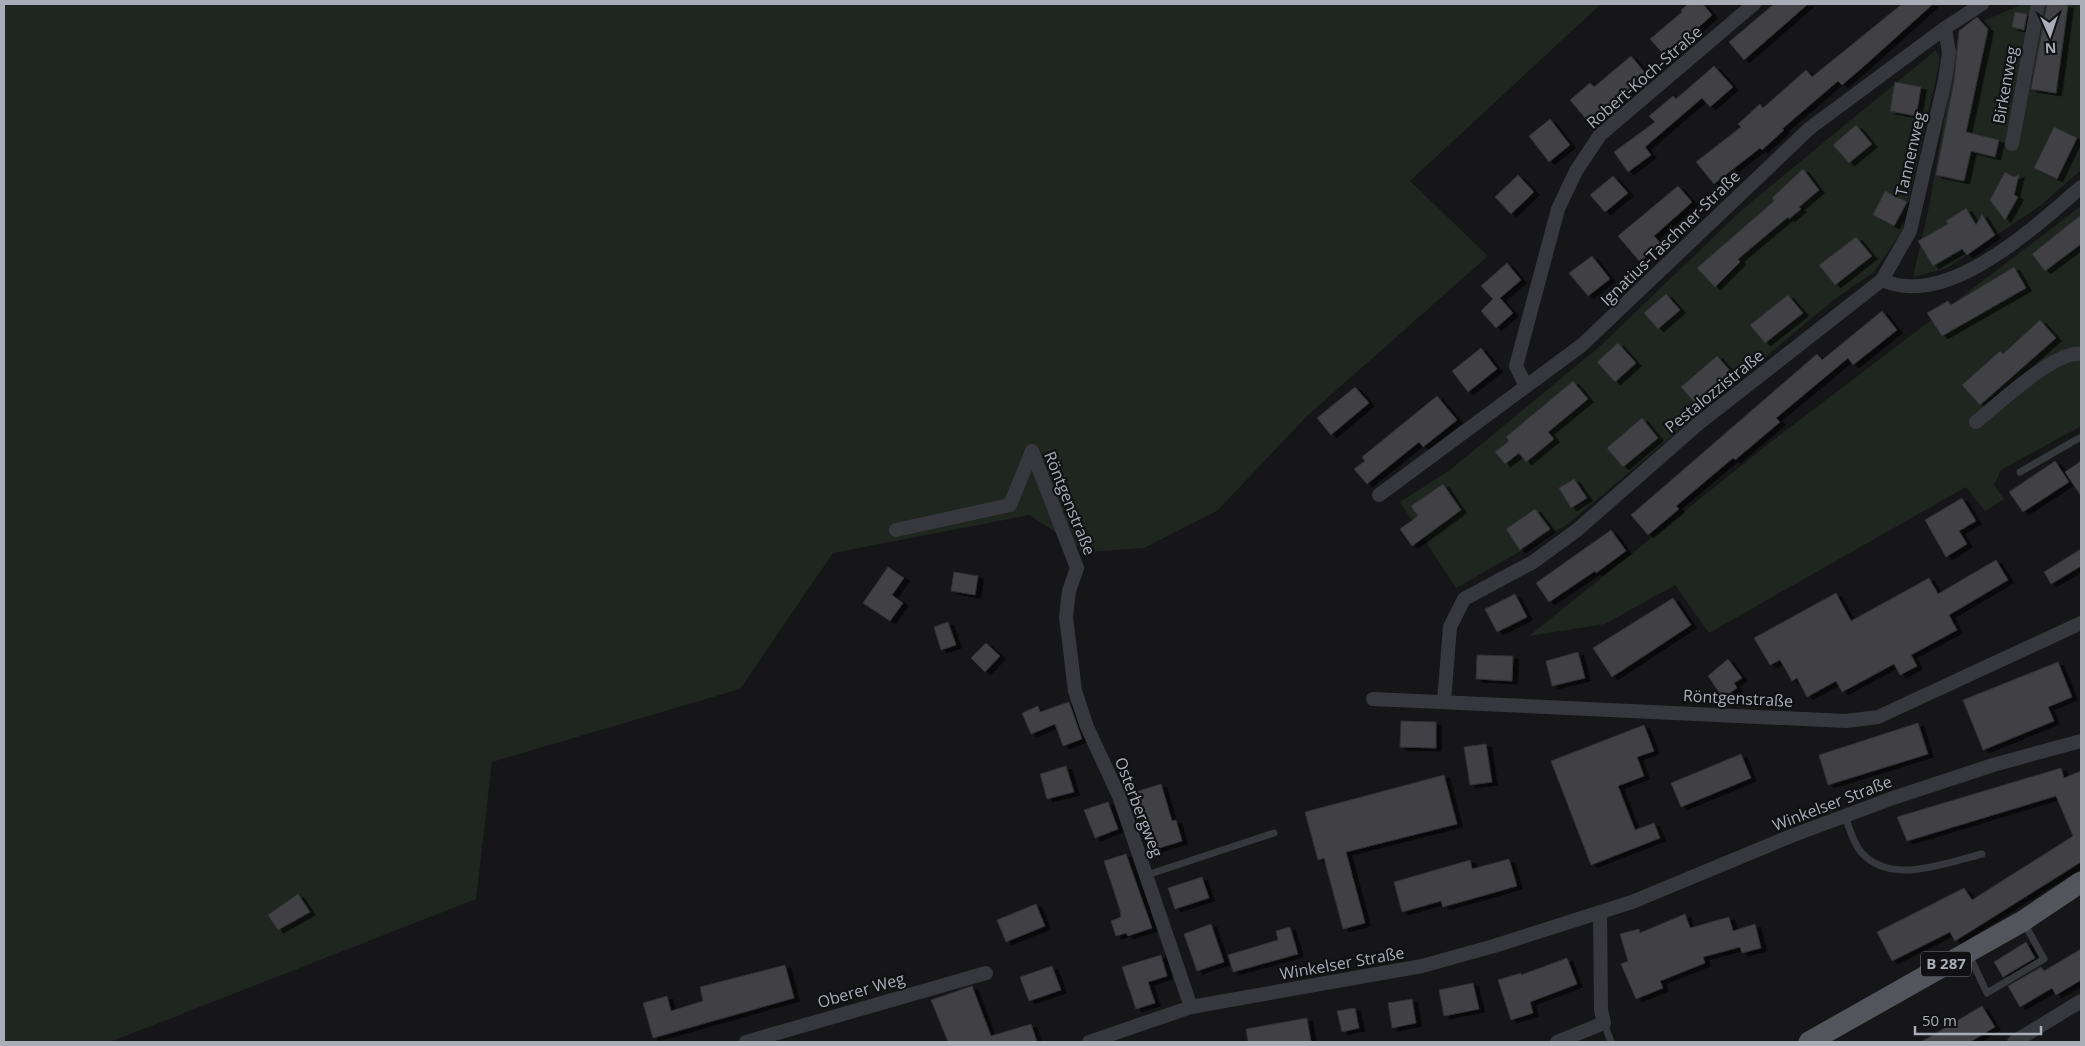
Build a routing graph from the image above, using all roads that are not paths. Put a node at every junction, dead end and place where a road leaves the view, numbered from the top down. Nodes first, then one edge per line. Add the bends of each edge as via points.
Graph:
1 (1754, 4) edge
2 (1982, 4) edge
3 (2038, 4) edge
4 (1944, 28) junction
5 (2012, 144) dead end
6 (2081, 187) edge
7 (1882, 280) junction
8 (2081, 354) edge
9 (1526, 386) junction
10 (1976, 422) dead end
11 (2081, 437) edge
12 (2020, 472) dead end
13 (1379, 495) dead end
14 (896, 530) dead end
15 (1066, 617) joint
16 (2081, 624) edge
17 (1373, 699) dead end
18 (1444, 701) junction
19 (2081, 741) edge
20 (1845, 816) junction
21 (1274, 833) dead end
22 (1982, 854) dead end
23 (1147, 875) junction
24 (2081, 882) edge
25 (1600, 912) junction
26 (2023, 921) junction
27 (1968, 952) junction
28 (986, 973) dead end
29 (2081, 1001) edge
30 (1191, 1007) junction
31 (1604, 1023) junction
32 (746, 1042) edge
33 (1089, 1042) edge
34 (1557, 1042) edge
35 (1611, 1042) edge
36 (1809, 1042) edge
37 (2014, 1042) edge

1 - 9 street, Robert-Koch-Straße via 1600,135 1576,171 1558,209 1516,366
2 - 4 street, Ignatius-Taschner-Straße
3 - 5 street, Birkenweg
4 - 7 street, Tannenweg via 1949,53 1945,80 1910,231
4 - 9 street, Ignatius-Taschner-Straße via 1810,128 1582,345
6 - 7 street via 2022,238 1961,274 1918,288 1892,285
7 - 18 street, Pestalozzistraße via 1698,424 1577,530 1533,562 1464,599 1450,627
8 - 10 street via 2074,353 2041,369
9 - 13 street, Ignatius-Taschner-Straße
11 - 12 lane
14 - 15 street, Röntgenstraße via 1010,505 1032,451 1077,568 1069,591
15 - 23 street, Osterbergweg via 1075,691 1087,727 1119,796
16 - 18 street, Röntgenstraße via 1878,717 1854,720
17 - 18 street, Röntgenstraße
19 - 20 street, Winkelser Straße via 1993,765
20 - 22 lane via 1859,850 1871,862 1894,870 1927,868
20 - 25 street, Winkelser Straße via 1692,879
21 - 23 lane
23 - 30 street, Osterbergweg
24 - 26 main road, B 287
25 - 30 street, Winkelser Straße via 1422,966
25 - 31 street via 1601,1010
26 - 27 main road, B 287
26 - 27 lane via 2044,959 1988,993
27 - 36 main road, B 287
28 - 32 street, Oberer Weg
29 - 37 street
30 - 33 street, Winkelser Straße
31 - 34 street
31 - 35 lane

